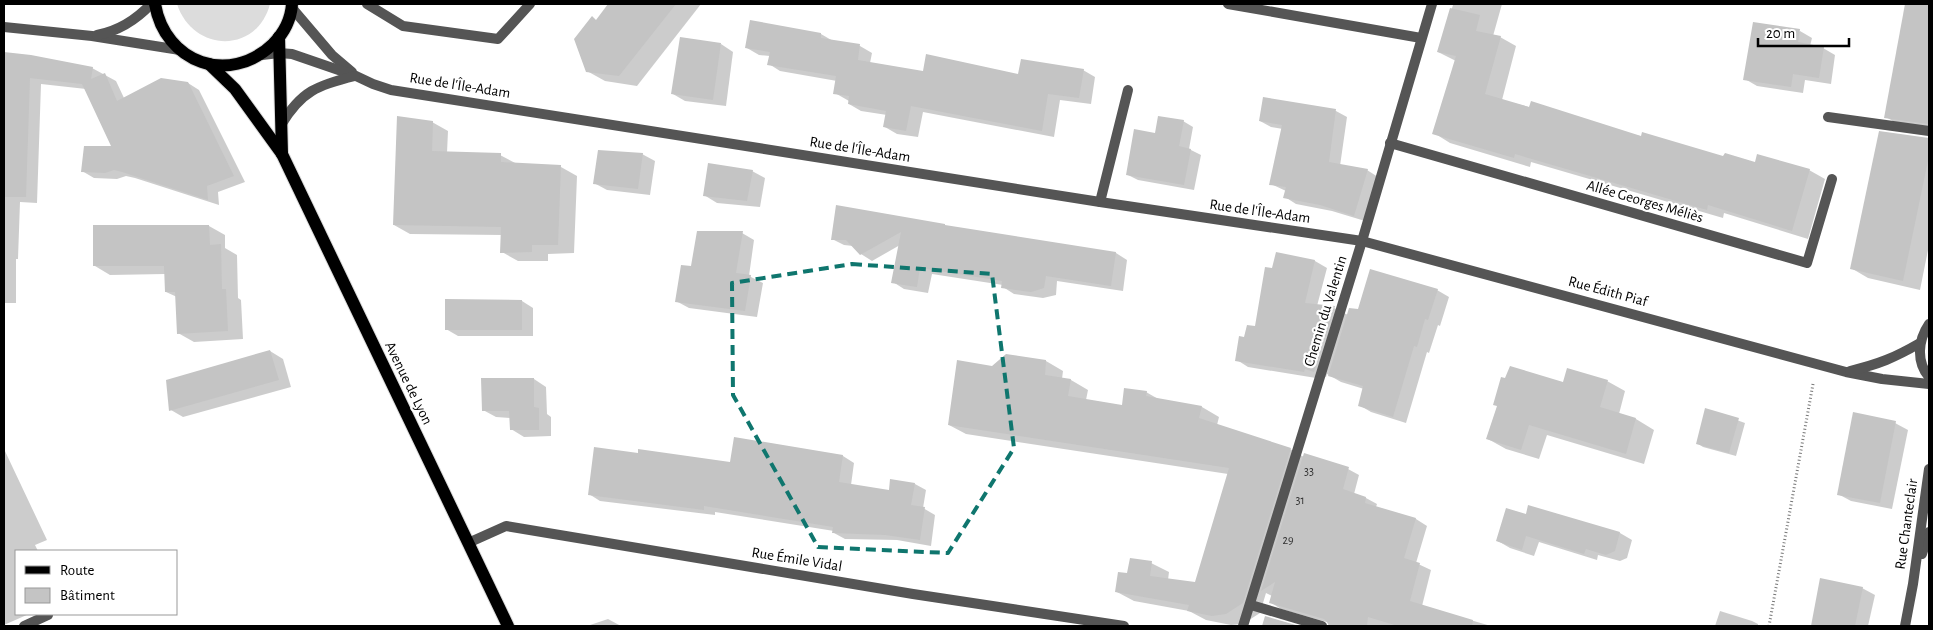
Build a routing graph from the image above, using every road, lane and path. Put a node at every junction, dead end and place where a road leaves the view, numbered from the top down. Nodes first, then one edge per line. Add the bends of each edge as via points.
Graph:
1 (151, 4) edge
2 (155, 4) edge
3 (366, 4) edge
4 (530, 4) edge
5 (1228, 4) edge
6 (1432, 4) edge
7 (292, 6) edge
8 (4, 27) edge
9 (92, 36) junction
10 (280, 37) junction
11 (1421, 38) junction
12 (180, 50) junction
13 (280, 53) junction
14 (262, 54) junction
15 (209, 64) junction
16 (356, 76) junction
17 (1128, 90) dead end
18 (1828, 117) dead end
19 (280, 128) junction
20 (1929, 131) edge
21 (1390, 143) junction
22 (282, 154) junction
23 (1832, 179) dead end
24 (1100, 202) junction
25 (1362, 241) junction
26 (1929, 324) edge
27 (1920, 343) junction
28 (1817, 364) junction
29 (1846, 372) junction
30 (1929, 378) edge
31 (1929, 384) edge
32 (1929, 469) edge
33 (1929, 532) edge
34 (468, 543) junction
35 (1913, 584) junction
36 (1251, 605) junction
37 (48, 615) dead end
38 (24, 626) edge
39 (508, 626) edge
40 (1124, 626) edge
41 (1243, 626) edge
42 (1322, 626) edge
43 (1769, 626) edge
44 (1905, 626) edge

1 - 9 street via 128,23 109,33
2 - 12 main road via 161,26
3 - 4 street via 403,26 498,39
5 - 11 street
6 - 11 street, Chemin du Valentin
7 - 10 main road via 288,24
7 - 16 street, Rue de l'Île-Adam via 332,55
8 - 9 street
9 - 12 street
10 - 13 main road
10 - 14 main road
11 - 21 street, Chemin du Valentin
12 - 15 main road
13 - 14 street, Rue de l'Île-Adam
13 - 16 street, Rue de l'Île-Adam via 292,54
13 - 19 main road
14 - 15 main road via 229,66
15 - 22 main road via 235,89
16 - 19 street via 307,93 291,108
16 - 24 street, Rue de l'Île-Adam via 391,90
17 - 24 street
18 - 20 street
19 - 22 main road
21 - 23 street, Allée Georges Méliès via 1807,263
21 - 25 street, Chemin du Valentin
22 - 34 main road, Avenue de Lyon
24 - 25 street, Rue de l'Île-Adam
25 - 28 street, Rue Édith Piaf
25 - 36 street, Chemin du Valentin
26 - 27 street
27 - 29 street, Rue Édith Piaf via 1878,365
27 - 30 street via 1920,358
28 - 29 street, Rue Édith Piaf
28 - 43 path
29 - 31 street, Rue Édith Piaf
32 - 35 street, Rue Chanteclair
33 - 35 street, Rue Chanteclair
34 - 39 main road, Avenue de Lyon
34 - 40 street, Rue Émile Vidal via 506,526
35 - 44 street, Rue Chanteclair
36 - 41 street, Chemin du Valentin
36 - 42 street
37 - 38 street

